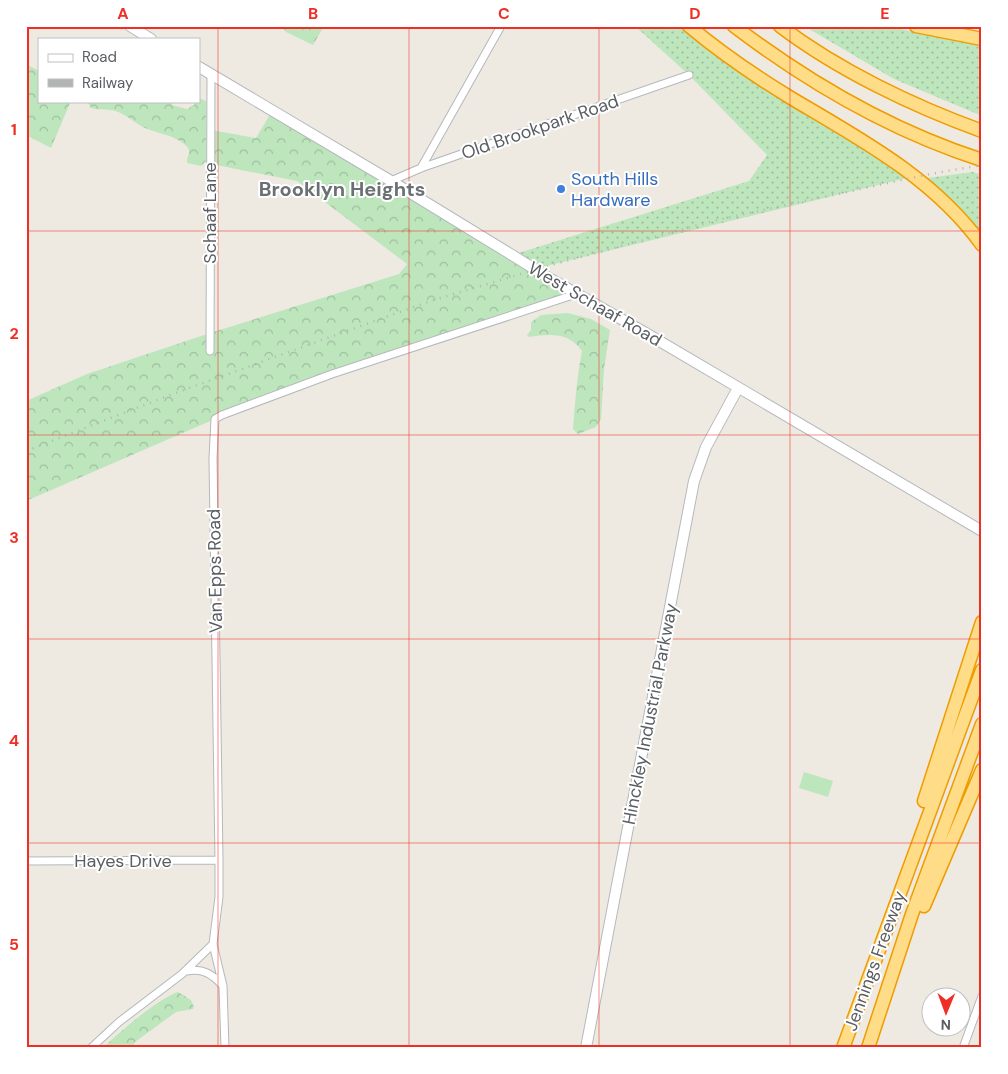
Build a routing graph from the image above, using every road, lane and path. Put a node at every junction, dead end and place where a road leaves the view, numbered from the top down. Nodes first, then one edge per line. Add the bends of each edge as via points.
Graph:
1 (130, 26) edge
2 (500, 26) edge
3 (688, 26) edge
4 (734, 26) edge
5 (780, 26) edge
6 (916, 26) edge
7 (149, 38) edge
8 (982, 39) edge
9 (200, 68) edge
10 (211, 75) junction
11 (689, 75) dead end
12 (982, 130) edge
13 (982, 160) edge
14 (421, 168) junction
15 (391, 181) junction
16 (982, 245) edge
17 (576, 294) junction
18 (210, 351) dead end
19 (738, 388) junction
20 (982, 531) edge
21 (982, 622) edge
22 (982, 670) edge
23 (982, 724) edge
24 (982, 770) edge
25 (219, 860) junction
26 (26, 861) edge
27 (906, 874) junction
28 (213, 944) junction
29 (184, 973) junction
30 (891, 981) junction
31 (223, 986) junction
32 (982, 996) edge
33 (91, 1048) edge
34 (224, 1048) edge
35 (586, 1048) edge
36 (843, 1048) edge
37 (868, 1048) edge
38 (963, 1048) edge

1 - 7 street
2 - 14 street
3 - 16 highway via 741,66 904,168 937,194
4 - 13 highway via 794,69 854,104 921,137
5 - 12 highway via 904,99
6 - 8 highway
9 - 10 street, West Schaaf Road
10 - 15 street, West Schaaf Road
10 - 18 street, Schaaf Lane
11 - 14 street, Old Brookpark Road
14 - 15 street, Old Brookpark Road
15 - 17 street, West Schaaf Road, bridge
17 - 19 street, West Schaaf Road
17 - 25 street, Van Epps Road via 332,374 215,419
19 - 20 street, West Schaaf Road
19 - 35 street, Hinckley Industrial Parkway via 706,447 694,482
21 - 27 highway via 917,824
22 - 27 highway
23 - 30 highway via 912,914
24 - 30 highway
25 - 26 street, Hayes Drive
25 - 28 street, Van Epps Road via 219,897
27 - 36 highway, Jennings Freeway
28 - 29 street
28 - 31 street
29 - 31 street via 194,970 207,972
29 - 33 street via 119,1022
30 - 37 highway, Jennings Freeway
31 - 34 street
32 - 38 street

